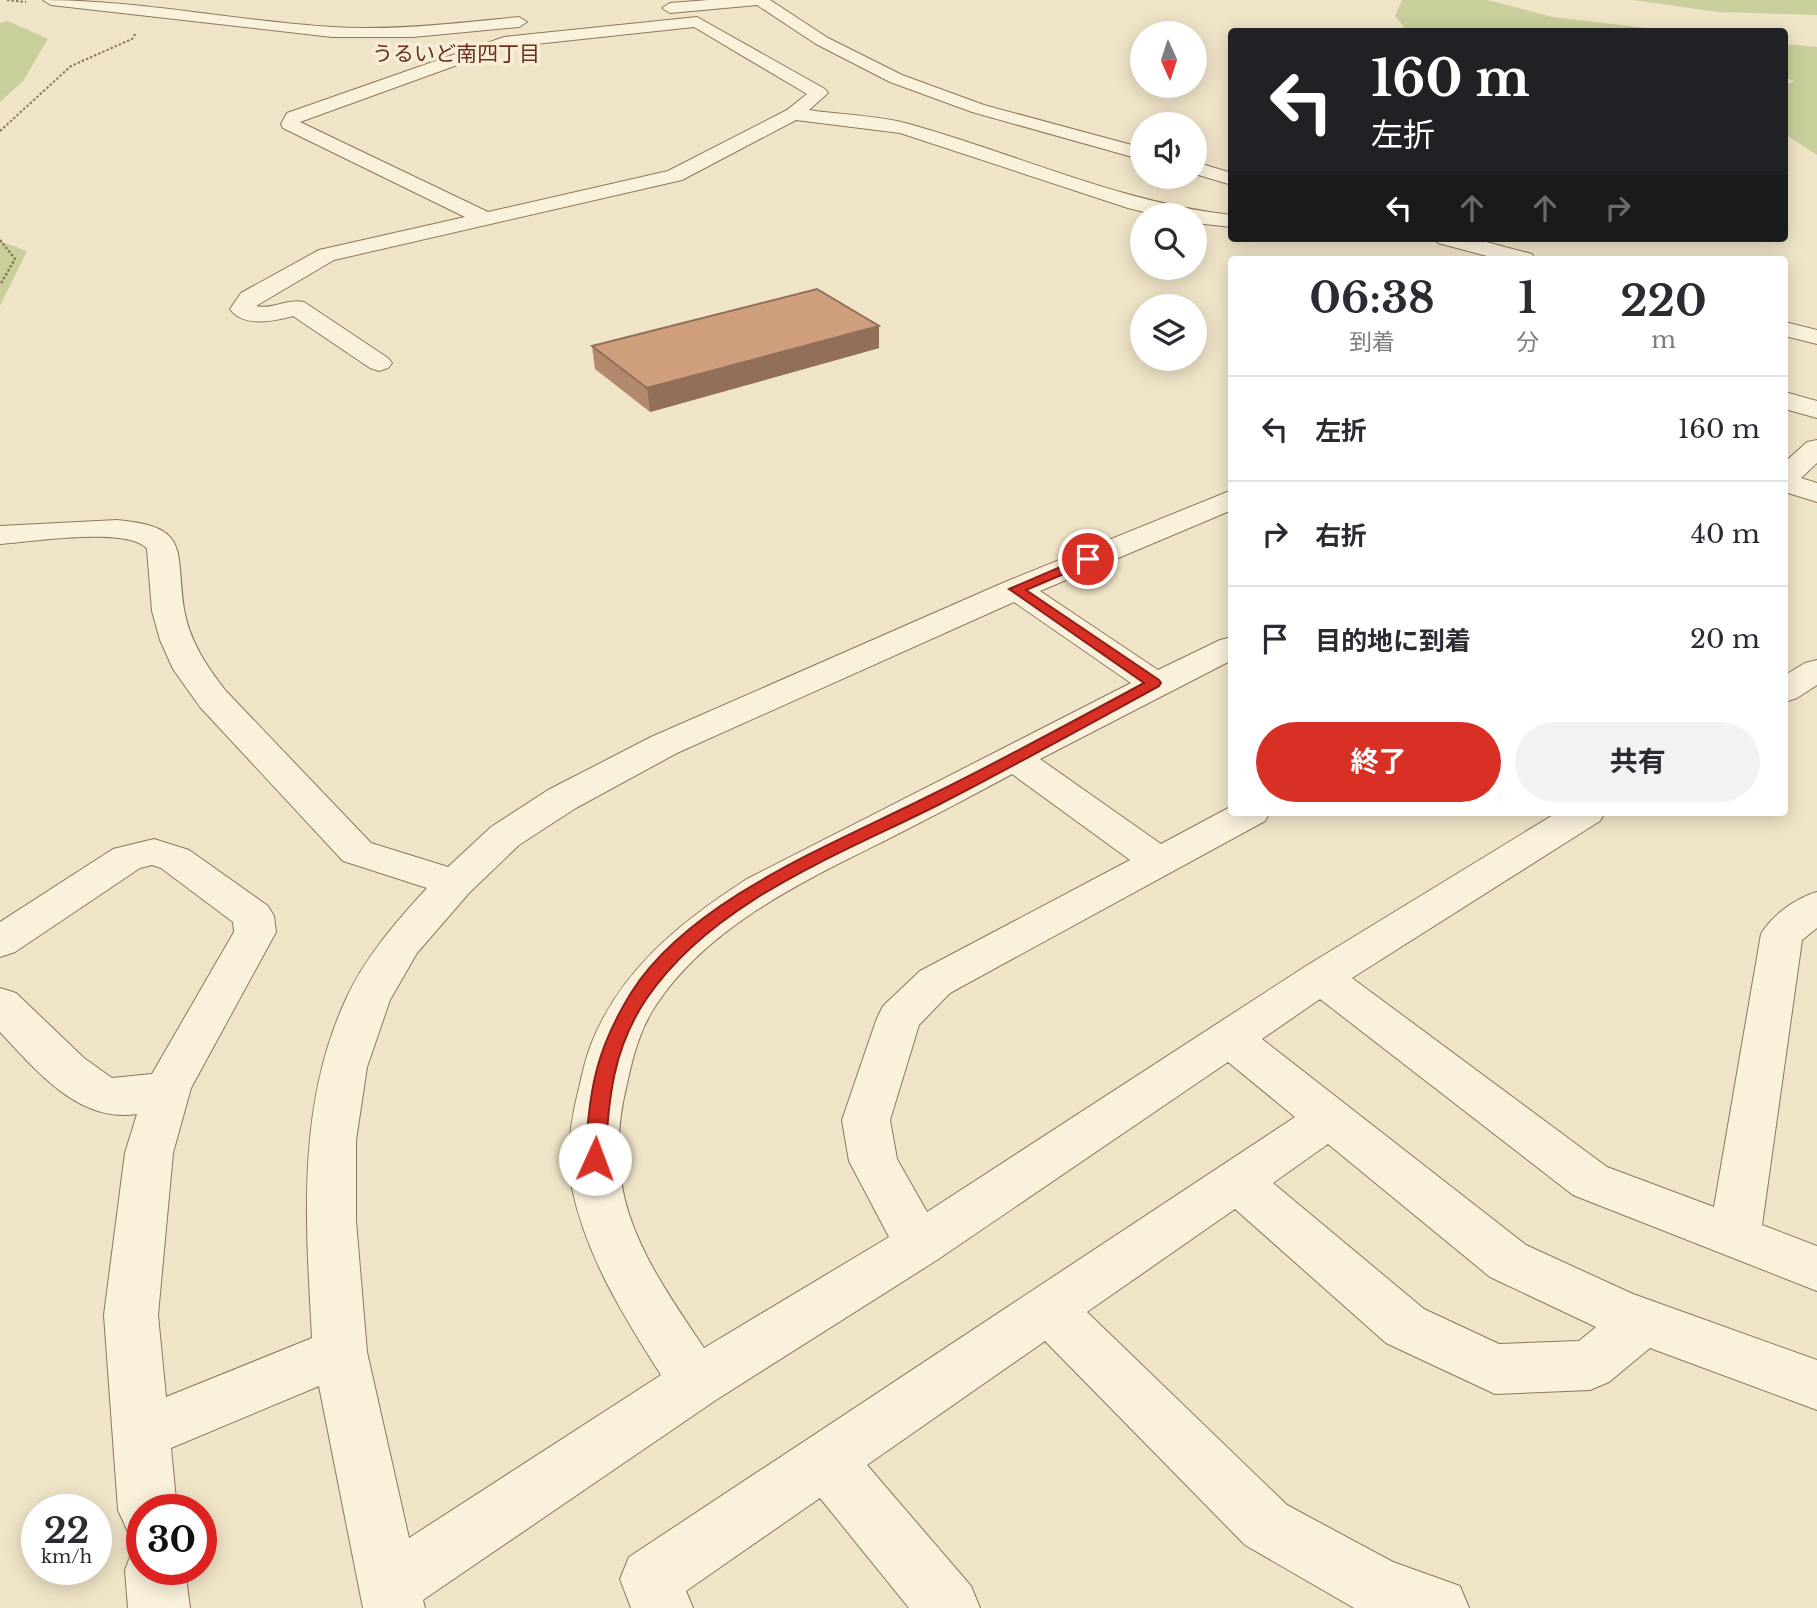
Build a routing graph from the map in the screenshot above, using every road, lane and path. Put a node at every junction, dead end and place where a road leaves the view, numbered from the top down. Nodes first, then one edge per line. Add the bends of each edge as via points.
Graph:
1 (7, 0) edge
2 (51, 0) edge
3 (760, 0) edge
4 (19, 1) edge
5 (649, 10) dead end
6 (538, 20) dead end
7 (634, 28) junction
8 (138, 31) dead end
9 (585, 49) dead end
10 (793, 114) junction
11 (0, 131) edge
12 (1130, 150) edge
13 (1207, 172) edge
14 (1228, 178) edge
15 (1132, 203) edge
16 (483, 218) junction
17 (1207, 218) edge
18 (1228, 221) edge
19 (0, 240) edge
20 (1461, 242) edge
21 (1513, 256) edge
22 (0, 285) edge
23 (1788, 330) edge
24 (1817, 337) edge
25 (379, 363) dead end
26 (1788, 401) edge
27 (1817, 410) edge
28 (1817, 448) edge
29 (1788, 477) edge
30 (1788, 481) edge
31 (1817, 493) edge
32 (1228, 501) edge
33 (0, 535) edge
34 (1016, 589) junction
35 (1228, 649) edge
36 (1154, 683) junction
37 (1015, 759) junction
38 (1244, 816) edge
39 (1571, 816) edge
40 (1159, 862) junction
41 (455, 883) junction
42 (1817, 906) edge
43 (0, 942) edge
44 (1321, 977) junction
45 (0, 1004) edge
46 (1230, 1038) junction
47 (168, 1088) junction
48 (1330, 1118) junction
49 (1236, 1181) junction
50 (1735, 1236) junction
51 (919, 1245) junction
52 (1817, 1269) edge
53 (1048, 1309) junction
54 (1642, 1322) junction
55 (340, 1352) junction
56 (696, 1382) junction
57 (1817, 1385) edge
58 (140, 1434) junction
59 (826, 1460) junction
60 (146, 1494) edge
61 (157, 1585) edge
62 (391, 1598) edge
63 (159, 1608) edge
64 (662, 1608) edge
65 (950, 1608) edge
66 (1438, 1608) edge

1 - 4 path
2 - 6 street via 332,32 413,32
3 - 5 street
3 - 12 street via 823,42 918,86
7 - 9 street
7 - 10 street via 697,22 818,93
7 - 16 street via 504,42 294,117 290,124
8 - 11 path via 132,40 71,66
10 - 15 street via 904,128
10 - 16 street via 675,176
13 - 14 street
16 - 25 street via 327,255 249,298 242,309 266,316 296,307
17 - 18 street
19 - 22 path via 15,259
20 - 21 street
23 - 24 street
26 - 27 street
28 - 29 street
30 - 31 street
32 - 34 street
33 - 41 street via 118,529 159,540 168,611 177,640 190,669 214,699 357,852
34 - 36 street
34 - 41 street via 664,745 562,799 505,836
35 - 36 street
36 - 37 street
37 - 40 street
37 - 56 street via 763,887 711,920 655,974 613,1044 603,1073 595,1129 597,1188 631,1279
38 - 40 street
39 - 44 street
40 - 51 street via 935,982 899,1018 866,1120 873,1161
41 - 55 street via 402,943 368,999 344,1067 332,1140 331,1221
42 - 50 street via 1782,934
43 - 47 street via 127,858 154,852 176,859 253,916 255,932
44 - 46 street
44 - 50 street via 1590,1181
45 - 47 street via 86,1087 106,1096 130,1097
46 - 48 street
46 - 51 street
47 - 58 street via 149,1153 132,1301
48 - 49 street
48 - 54 street via 1508,1261
49 - 53 street
49 - 54 street via 1405,1326 1495,1369 1590,1365
50 - 52 street
51 - 56 street
53 - 59 street
53 - 66 street via 1266,1525 1380,1589
54 - 57 street
55 - 58 street
55 - 62 street
56 - 62 street
58 - 60 street
59 - 64 street via 652,1579
59 - 65 street
61 - 63 street

